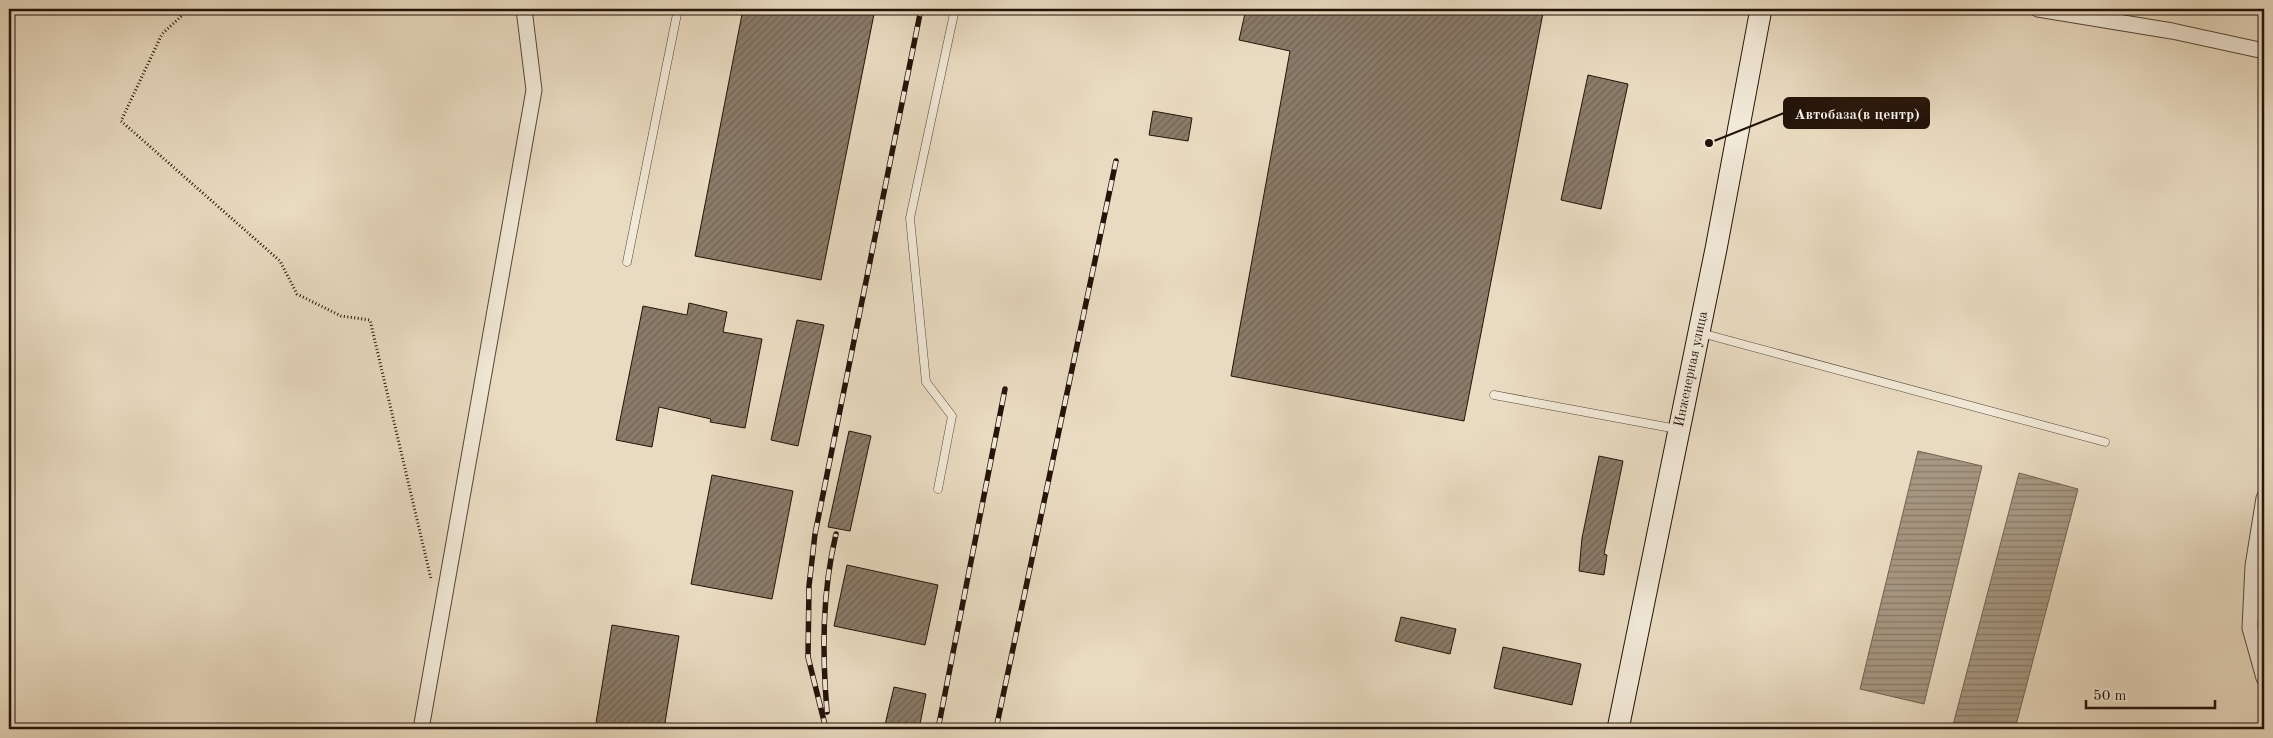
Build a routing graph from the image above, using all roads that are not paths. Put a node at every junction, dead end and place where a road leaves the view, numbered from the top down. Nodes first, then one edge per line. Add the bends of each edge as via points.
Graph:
1 (524, 9) edge
2 (678, 9) edge
3 (954, 9) edge
4 (1761, 9) edge
5 (2038, 9) edge
6 (2264, 51) edge
7 (626, 262) dead end
8 (1699, 332) junction
9 (1494, 395) dead end
10 (1679, 430) junction
11 (2105, 442) dead end
12 (938, 489) dead end
13 (2264, 498) edge
14 (2259, 586) edge
15 (2264, 678) edge
16 (421, 729) edge
17 (1618, 729) edge

1 - 16 street via 534,90
2 - 7 lane
3 - 12 lane via 910,218 926,382 952,416
4 - 8 street, Инженерная улица
5 - 6 street via 2172,31
8 - 10 street, Инженерная улица
8 - 11 lane
9 - 10 lane
10 - 17 street, Инженерная улица
13 - 14 street via 2254,566
14 - 15 street via 2250,628

